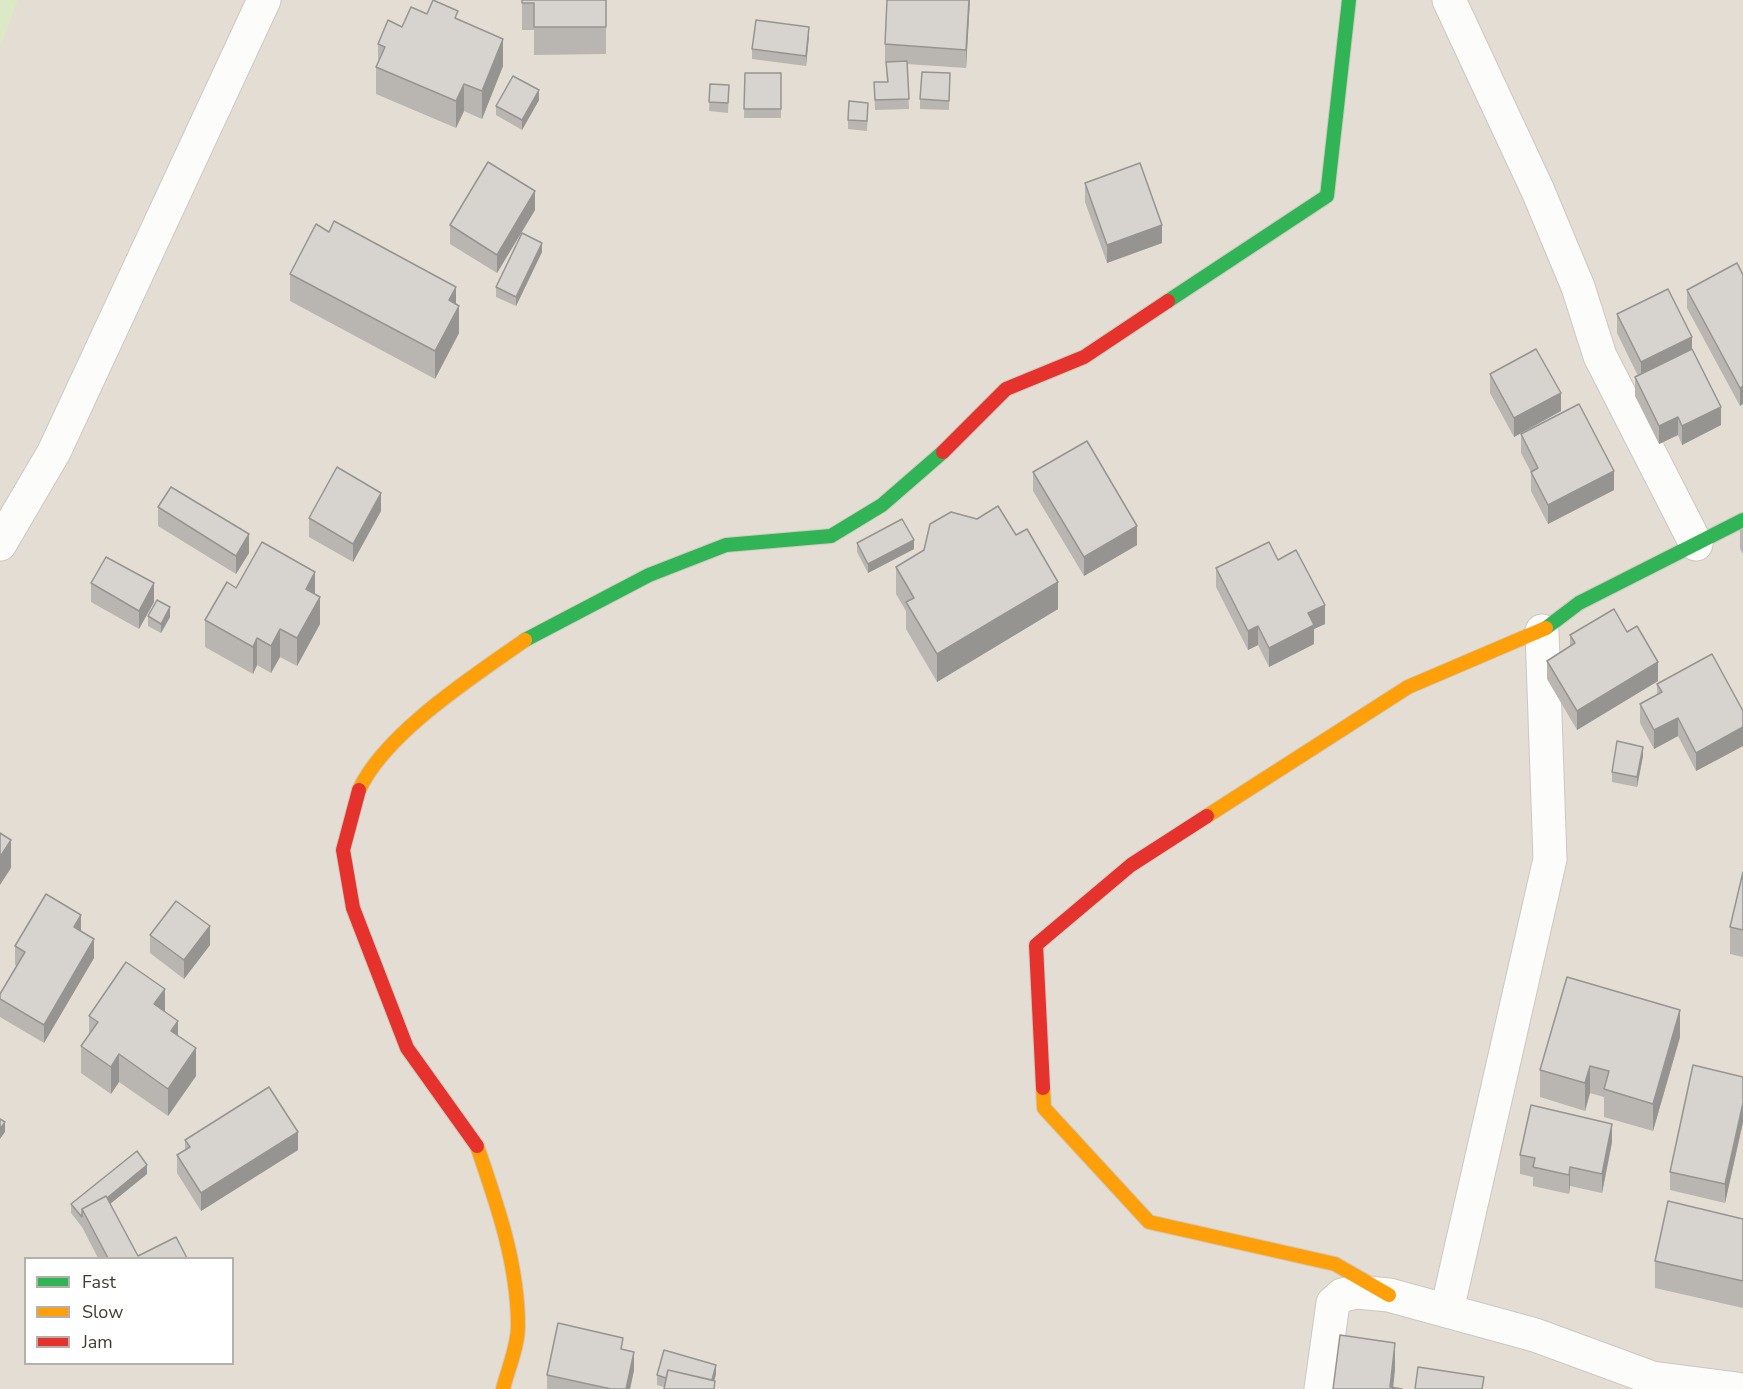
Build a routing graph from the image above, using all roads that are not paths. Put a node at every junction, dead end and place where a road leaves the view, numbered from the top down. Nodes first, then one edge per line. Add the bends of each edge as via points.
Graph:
1 (264, 0) edge
2 (1349, 0) edge
3 (1449, 0) edge
4 (1743, 520) edge
5 (0, 544) edge
6 (1696, 544) junction
7 (1542, 631) junction
8 (1389, 1295) junction
9 (1447, 1310) junction
10 (503, 1389) edge
11 (1321, 1389) edge
12 (1737, 1389) edge

1 - 5 street via 54,452
2 - 10 street via 1327,196 1084,357 1006,389 927,468 882,506 851,525 831,536 726,544 649,575 527,639 462,685 400,737 366,778 343,850 353,908 407,1048 476,1144 498,1207 513,1267 518,1328
3 - 6 street via 1538,191 1578,287 1600,356
4 - 6 street
6 - 7 street via 1580,603
7 - 8 street via 1408,687 1131,865 1036,945 1044,1108 1149,1222 1335,1264
7 - 9 street via 1550,859
8 - 9 street
8 - 11 street via 1358,1292 1342,1295 1333,1303
9 - 12 street via 1535,1335 1652,1378

